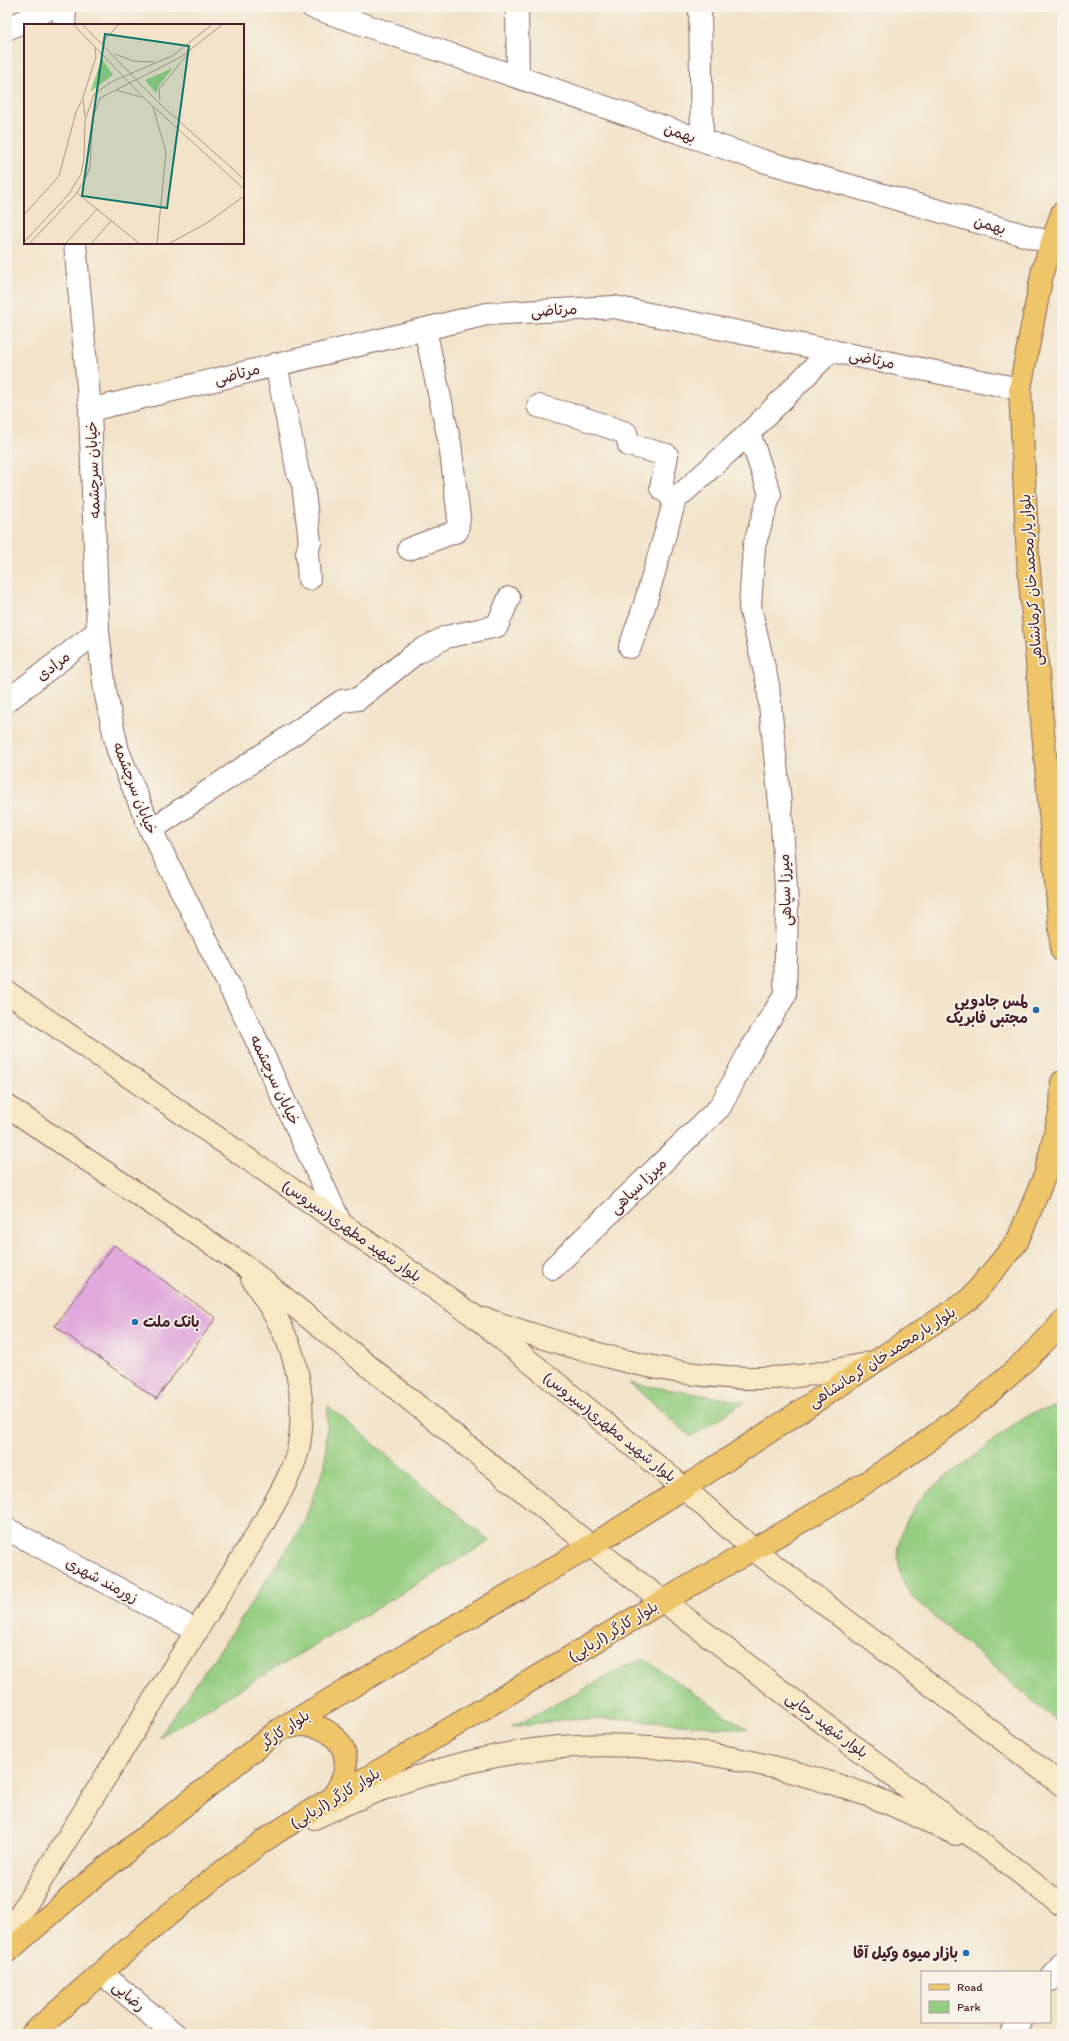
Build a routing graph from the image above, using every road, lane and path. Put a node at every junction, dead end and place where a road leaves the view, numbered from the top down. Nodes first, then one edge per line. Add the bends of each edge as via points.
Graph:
1 (54, 7) edge
2 (65, 7) edge
3 (314, 7) edge
4 (517, 7) edge
5 (700, 7) edge
6 (64, 24) edge
7 (7, 29) edge
8 (518, 76) junction
9 (702, 140) junction
10 (1062, 213) edge
11 (1052, 243) junction
12 (75, 244) edge
13 (425, 329) junction
14 (831, 350) junction
15 (276, 364) junction
16 (1020, 389) junction
17 (538, 406) dead end
18 (90, 410) junction
19 (749, 433) junction
20 (675, 500) junction
21 (409, 549) dead end
22 (309, 579) dead end
23 (509, 598) dead end
24 (98, 630) junction
25 (630, 647) dead end
26 (7, 701) edge
27 (151, 830) junction
28 (1062, 951) edge
29 (7, 992) edge
30 (1062, 1082) edge
31 (7, 1106) edge
32 (340, 1222) junction
33 (246, 1267) junction
34 (553, 1268) dead end
35 (473, 1315) junction
36 (1062, 1322) edge
37 (871, 1363) junction
38 (684, 1488) junction
39 (7, 1529) edge
40 (591, 1546) junction
41 (754, 1550) junction
42 (665, 1600) junction
43 (197, 1631) junction
44 (280, 1729) junction
45 (1062, 1785) edge
46 (332, 1798) junction
47 (266, 1840) junction
48 (988, 1848) junction
49 (1062, 1904) edge
50 (7, 1935) edge
51 (7, 1952) edge
52 (1062, 1963) edge
53 (101, 1973) junction
54 (1051, 1979) edge
55 (1019, 2023) edge
56 (32, 2034) edge
57 (175, 2034) edge
58 (1012, 2034) edge

1 - 7 street
2 - 6 street
3 - 8 street, بهمن
4 - 8 street
5 - 9 street
8 - 9 street, بهمن
9 - 11 street, بهمن via 762,161
10 - 11 main road, بلوار یارمحمدخان کرمانشاهی
11 - 16 main road, بلوار یارمحمدخان کرمانشاهی via 1043,270
12 - 18 street, خیابان سرچشمه
13 - 14 street, مرتاضی via 487,314 614,307
13 - 15 street, مرتاضی
13 - 21 street via 450,444 459,518 457,531
14 - 16 street, مرتاضی
14 - 19 street
15 - 18 street, مرتاضی
15 - 22 street via 298,473 303,484 310,542 307,553
16 - 28 main road, بلوار یارمحمدخان کرمانشاهی via 1028,559
17 - 20 street via 626,433 629,445 666,455 661,488
18 - 24 street, خیابان سرچشمه
19 - 20 street
19 - 34 street, میرزا سپاهی via 770,494 754,546 750,607 768,685 782,824 787,905 785,995 748,1054 720,1107
20 - 25 street
23 - 27 street via 497,626 446,637 416,653 358,699 342,701
24 - 26 street, مرادی
24 - 27 street, خیابان سرچشمه via 104,691 118,751
27 - 32 street, خیابان سرچشمه via 254,1035
29 - 32 main road, بلوار شهید مطهری(سیروس)
30 - 37 main road, بلوار یارمحمدخان کرمانشاهی via 1061,1109 1045,1175 1016,1242 970,1299
31 - 33 main road
32 - 35 main road, بلوار شهید مطهری(سیروس)
33 - 40 main road
33 - 43 main road via 283,1331 298,1375 302,1415 298,1450 280,1494
35 - 37 main road via 570,1347 638,1363 729,1377 796,1377
35 - 38 main road, بلوار شهید مطهری(سیروس)
36 - 41 main road via 1002,1382 934,1438 889,1469
37 - 38 main road, بلوار یارمحمدخان کرمانشاهی
38 - 40 main road, بلوار یارمحمدخان کرمانشاهی
38 - 41 main road
39 - 43 street, زورمند شهری
40 - 42 main road, بلوار شهید رجایی
40 - 44 main road, بلوار کارگر
41 - 42 main road
41 - 45 main road
42 - 46 main road, بلوار کارگر (اربابی)
42 - 48 main road, بلوار شهید رجایی
43 - 50 main road
44 - 46 main road via 303,1725 319,1728 332,1734 342,1746 346,1760 345,1771
44 - 51 main road, بلوار کارگر via 87,1883
46 - 47 main road, بلوار کارگر (اربابی)
47 - 48 main road via 339,1806 436,1772 506,1754 586,1746 675,1750 763,1764 868,1796
47 - 53 main road, بلوار کارگر (اربابی) via 201,1889
48 - 49 main road, بلوار شهید رجایی
52 - 54 street
53 - 56 main road, بلوار کارگر (اربابی)
53 - 57 street, رضایی
55 - 58 street

